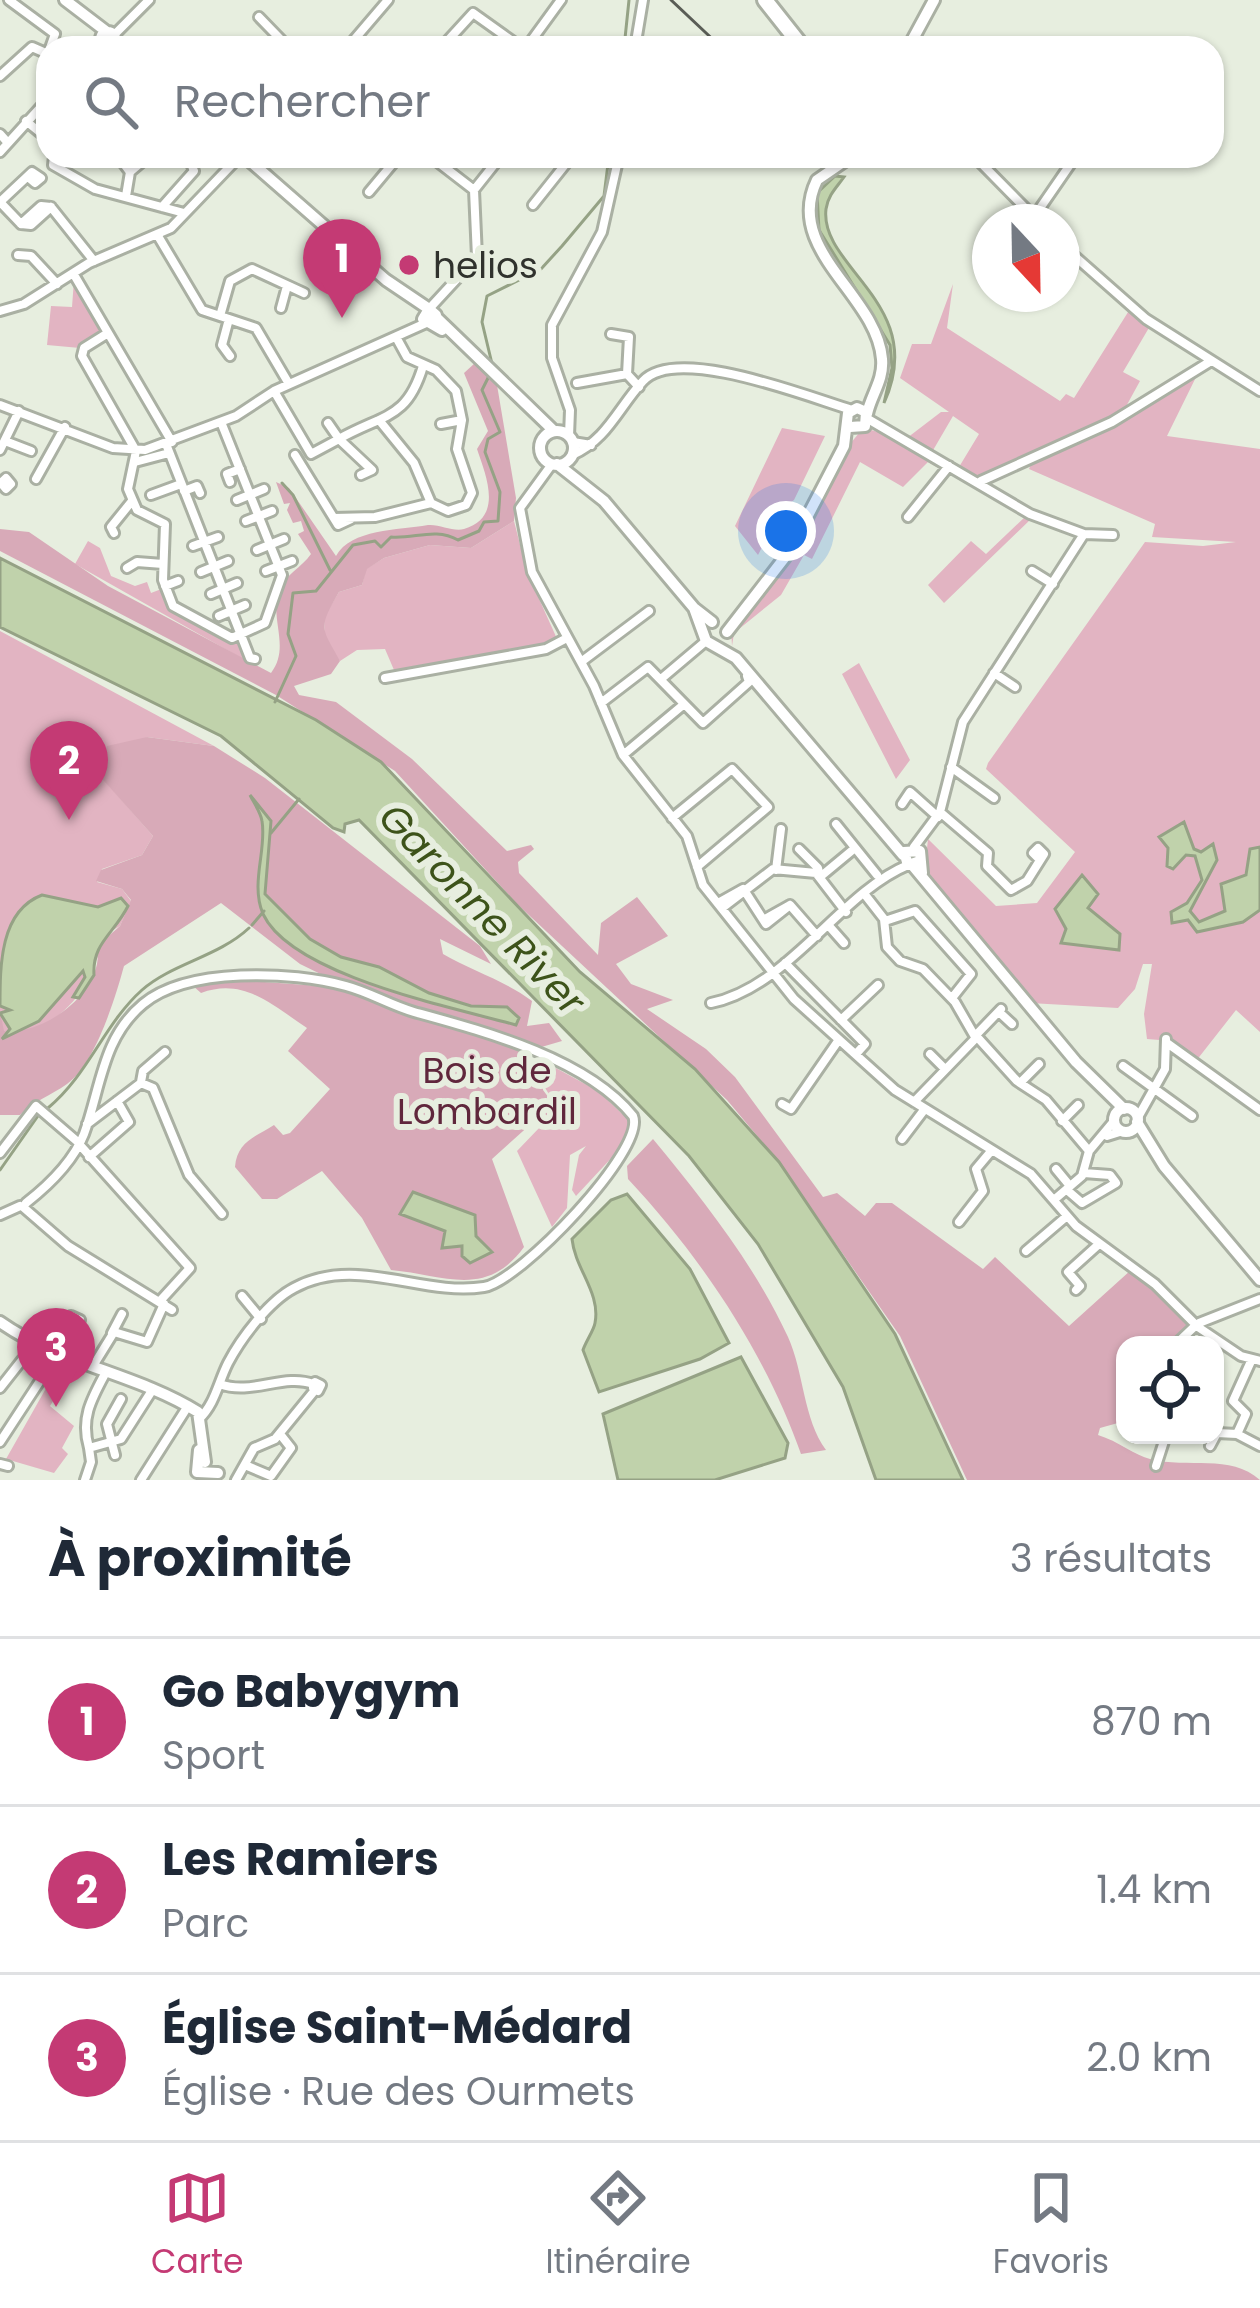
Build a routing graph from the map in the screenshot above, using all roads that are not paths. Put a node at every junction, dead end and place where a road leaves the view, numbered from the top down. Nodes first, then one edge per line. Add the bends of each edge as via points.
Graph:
1 (9, 0) edge
2 (149, 0) edge
3 (388, 0) edge
4 (561, 0) edge
5 (643, 0) edge
6 (765, 0) edge
7 (775, 0) edge
8 (938, 0) edge
9 (70, 4) edge
10 (259, 17) dead end
11 (787, 22) junction
12 (54, 36) edge
13 (102, 36) edge
14 (116, 36) edge
15 (277, 36) edge
16 (357, 36) edge
17 (452, 36) edge
18 (507, 36) edge
19 (533, 36) edge
20 (637, 36) edge
21 (799, 36) edge
22 (918, 36) edge
23 (36, 47) edge
24 (0, 76) edge
25 (36, 111) edge
26 (27, 122) junction
27 (36, 129) edge
28 (3, 143) edge
29 (55, 168) edge
30 (127, 168) edge
31 (135, 168) edge
32 (193, 168) edge
33 (230, 168) edge
34 (256, 168) edge
35 (389, 168) edge
36 (446, 168) edge
37 (491, 168) edge
38 (562, 168) edge
39 (616, 168) edge
40 (823, 168) edge
41 (836, 168) edge
42 (986, 168) edge
43 (1068, 168) edge
44 (130, 172) junction
45 (28, 177) dead end
46 (474, 190) junction
47 (369, 192) dead end
48 (126, 196) junction
49 (0, 202) edge
50 (1020, 204) edge
51 (1046, 204) edge
52 (533, 205) dead end
53 (165, 208) junction
54 (180, 218) junction
55 (158, 236) junction
56 (18, 255) dead end
57 (1080, 260) edge
58 (94, 261) junction
59 (73, 273) junction
60 (57, 284) junction
61 (287, 286) junction
62 (304, 293) dead end
63 (281, 308) dead end
64 (0, 310) edge
65 (427, 317) junction
66 (225, 318) junction
67 (108, 333) junction
68 (611, 334) dead end
69 (396, 338) junction
70 (230, 356) dead end
71 (1211, 361) junction
72 (423, 366) junction
73 (628, 374) junction
74 (577, 383) dead end
75 (289, 384) junction
76 (639, 387) junction
77 (274, 391) junction
78 (1260, 391) edge
79 (0, 405) edge
80 (19, 412) junction
81 (856, 417) junction
82 (379, 420) junction
83 (462, 420) junction
84 (328, 423) dead end
85 (441, 424) dead end
86 (223, 426) junction
87 (65, 427) junction
88 (239, 427) dead end
89 (339, 439) junction
90 (2, 446) edge
91 (169, 446) junction
92 (247, 447) dead end
93 (559, 448) junction
94 (31, 451) dead end
95 (233, 452) junction
96 (135, 457) junction
97 (302, 461) junction
98 (949, 466) junction
99 (255, 468) dead end
100 (241, 471) junction
101 (361, 475) dead end
102 (37, 479) dead end
103 (230, 482) dead end
104 (981, 482) junction
105 (183, 487) junction
106 (264, 489) dead end
107 (200, 493) dead end
108 (151, 495) dead end
109 (250, 495) junction
110 (133, 500) junction
111 (237, 500) dead end
112 (431, 503) junction
113 (208, 511) dead end
114 (272, 511) dead end
115 (259, 516) junction
116 (194, 517) junction
117 (908, 517) dead end
118 (246, 521) dead end
119 (114, 533) dead end
120 (1084, 534) junction
121 (1113, 535) dead end
122 (218, 537) dead end
123 (284, 539) dead end
124 (205, 542) junction
125 (271, 545) junction
126 (193, 546) dead end
127 (257, 550) dead end
128 (292, 561) dead end
129 (228, 562) dead end
130 (163, 563) junction
131 (279, 566) junction
132 (214, 567) junction
133 (128, 568) dead end
134 (266, 571) dead end
135 (1032, 571) dead end
136 (201, 572) dead end
137 (178, 581) dead end
138 (237, 584) dead end
139 (1054, 584) junction
140 (165, 586) junction
141 (224, 589) junction
142 (211, 594) dead end
143 (187, 602) dead end
144 (245, 605) dead end
145 (175, 608) junction
146 (232, 610) junction
147 (649, 611) dead end
148 (219, 616) dead end
149 (716, 632) junction
150 (242, 634) junction
151 (567, 638) junction
152 (255, 659) dead end
153 (581, 662) junction
154 (740, 662) junction
155 (994, 673) junction
156 (385, 678) dead end
157 (661, 679) junction
158 (1015, 687) dead end
159 (601, 703) junction
160 (683, 705) junction
161 (623, 754) junction
162 (951, 767) junction
163 (994, 798) dead end
164 (902, 804) dead end
165 (939, 814) junction
166 (672, 818) junction
167 (836, 824) dead end
168 (781, 830) dead end
169 (855, 848) junction
170 (799, 849) dead end
171 (909, 858) junction
172 (1039, 859) dead end
173 (697, 867) junction
174 (776, 870) junction
175 (878, 875) dead end
176 (820, 877) junction
177 (744, 890) junction
178 (866, 896) junction
179 (720, 906) junction
180 (846, 912) junction
181 (885, 921) junction
182 (829, 926) junction
183 (817, 936) junction
184 (844, 943) dead end
185 (785, 962) junction
186 (775, 970) junction
187 (878, 985) dead end
188 (952, 999) junction
189 (711, 1003) dead end
190 (841, 1020) junction
191 (1012, 1024) dead end
192 (976, 1037) junction
193 (838, 1041) junction
194 (866, 1044) junction
195 (877, 1050) dead end
196 (165, 1052) dead end
197 (856, 1054) junction
198 (930, 1054) dead end
199 (1039, 1064) dead end
200 (1123, 1066) dead end
201 (945, 1069) junction
202 (1021, 1082) junction
203 (141, 1083) junction
204 (1156, 1089) junction
205 (117, 1101) junction
206 (914, 1102) junction
207 (782, 1104) dead end
208 (1078, 1106) dead end
209 (924, 1110) junction
210 (1260, 1110) edge
211 (1192, 1116) dead end
212 (1126, 1120) junction
213 (1062, 1121) junction
214 (87, 1124) junction
215 (902, 1139) dead end
216 (78, 1142) junction
217 (992, 1150) junction
218 (1089, 1151) junction
219 (0, 1153) edge
220 (89, 1156) junction
221 (1056, 1168) dead end
222 (1084, 1173) junction
223 (1068, 1188) junction
224 (1055, 1199) junction
225 (25, 1207) junction
226 (222, 1214) dead end
227 (0, 1215) edge
228 (1067, 1216) junction
229 (959, 1222) dead end
230 (1099, 1244) junction
231 (1026, 1251) dead end
232 (1260, 1280) edge
233 (1076, 1290) dead end
234 (242, 1297) dead end
235 (1260, 1299) edge
236 (165, 1305) junction
237 (122, 1313) dead end
238 (261, 1319) junction
239 (0, 1322) edge
240 (1196, 1325) junction
241 (111, 1334) junction
242 (1184, 1336) edge
243 (68, 1338) dead end
244 (58, 1356) junction
245 (1256, 1360) edge
246 (48, 1370) junction
247 (100, 1370) junction
248 (220, 1384) junction
249 (0, 1388) edge
250 (154, 1388) junction
251 (122, 1399) dead end
252 (186, 1408) junction
253 (203, 1416) junction
254 (280, 1434) junction
255 (1238, 1434) junction
256 (0, 1442) edge
257 (111, 1442) junction
258 (1163, 1444) edge
259 (1210, 1446) dead end
260 (1260, 1446) edge
261 (89, 1448) junction
262 (115, 1455) dead end
263 (245, 1465) junction
264 (1156, 1466) dead end
265 (211, 1471) edge
266 (85, 1480) edge
267 (141, 1480) edge

1 - 12 street
2 - 14 street
3 - 16 street
4 - 19 street
5 - 20 street
6 - 11 highway
7 - 11 highway
8 - 22 main road
9 - 13 main road
10 - 15 street
11 - 21 highway
17 - 18 street via 473,13
23 - 24 street
25 - 26 street
26 - 27 street
26 - 28 street
29 - 48 street
30 - 44 street
31 - 44 street
32 - 53 street
33 - 54 street
34 - 65 main road
35 - 47 street
36 - 46 street
37 - 46 street
38 - 52 street
39 - 93 street via 602,232 552,325 552,358 568,402
40 - 81 main road via 802,217 875,350 875,379
41 - 81 main road via 817,180 809,215 880,349 882,370
42 - 50 street
43 - 51 street
44 - 48 street
45 - 49 street
46 - 65 street via 478,253
48 - 53 street
49 - 58 street via 21,224 51,207
53 - 54 street
54 - 55 street
55 - 58 street
55 - 66 street via 202,310
56 - 60 street via 31,256
57 - 71 street
58 - 59 street
59 - 60 street
59 - 67 street
60 - 64 street
61 - 62 street
61 - 63 street
61 - 66 street via 247,270 230,281
65 - 69 street
65 - 93 main road via 491,370
66 - 70 street via 222,345
66 - 75 street via 256,328
67 - 91 street
67 - 96 street via 82,356
68 - 73 street via 629,338
69 - 72 street
69 - 75 street
71 - 78 street
71 - 104 street via 1112,422
72 - 82 street via 406,405
72 - 83 street via 452,386
73 - 74 street
73 - 76 street
75 - 77 street
76 - 81 street via 656,373 728,371
76 - 93 street via 592,445
77 - 86 street
77 - 97 street
79 - 80 street
80 - 87 street
80 - 90 street
81 - 98 street
81 - 149 main road via 790,552
82 - 89 street
82 - 112 street via 414,464
83 - 85 street
83 - 112 street via 457,449 470,500 453,511
84 - 89 street
86 - 88 street
86 - 91 street
86 - 95 street
87 - 96 street
87 - 102 street
89 - 97 street
89 - 101 street via 372,470
90 - 94 street
91 - 96 street
91 - 105 street
92 - 95 street
93 - 149 main road via 575,479 604,501
93 - 151 street via 522,502 521,532
95 - 100 street
96 - 110 street via 126,478
97 - 112 street via 334,518
98 - 104 street
98 - 117 street
99 - 100 street
100 - 103 street via 227,474
100 - 109 street
104 - 120 street via 1035,517
105 - 107 street
105 - 108 street
105 - 116 street
106 - 109 street
109 - 111 street
109 - 115 street
110 - 119 street via 111,526
110 - 130 street via 165,524
113 - 116 street
114 - 115 street
115 - 118 street
115 - 125 street
116 - 124 street
120 - 121 street
120 - 139 street
122 - 124 street
123 - 125 street
124 - 126 street
124 - 132 street
125 - 127 street
125 - 131 street
128 - 131 street
129 - 132 street
130 - 133 street
130 - 140 street
131 - 134 street
131 - 150 street via 266,623
132 - 136 street
132 - 141 street
135 - 139 street
137 - 140 street
138 - 141 street
139 - 155 street
140 - 145 street
141 - 142 street
141 - 146 street
143 - 145 street
144 - 146 street
145 - 150 street via 228,637
146 - 148 street
146 - 150 street
147 - 153 street
149 - 154 main road
149 - 157 street
150 - 152 street
151 - 153 street
151 - 156 street via 546,649
153 - 159 street
154 - 160 street via 747,685 703,723
154 - 171 main road
155 - 158 street
155 - 162 street via 963,722
157 - 159 street via 648,667
157 - 160 street
159 - 161 street
160 - 161 street
161 - 166 street
162 - 163 street
162 - 165 street
164 - 165 street via 910,792
165 - 171 street
165 - 172 street via 988,853 987,866 1011,890
166 - 173 street
166 - 173 street via 737,770 768,807
167 - 169 street
168 - 174 street
169 - 175 street
169 - 176 street
170 - 176 street
171 - 178 street
171 - 212 main road
173 - 179 street
174 - 176 street
174 - 177 street
176 - 180 street
177 - 179 street
177 - 183 street via 763,923 790,905
178 - 180 street
178 - 181 street
179 - 186 street
180 - 182 street
181 - 188 street via 887,947 899,961 921,968
181 - 188 street via 915,910 939,935 970,974
182 - 183 street
182 - 184 street
183 - 185 street
185 - 186 street
185 - 190 street
186 - 189 street
186 - 193 street
187 - 190 street
188 - 192 street
190 - 194 street
191 - 192 street via 1000,1011
192 - 201 street
192 - 202 street
193 - 197 street
193 - 207 street via 791,1109
194 - 195 street
194 - 197 street
196 - 203 street
197 - 206 street
198 - 201 street
199 - 202 street
200 - 204 street
201 - 206 street
202 - 213 street
203 - 205 street
203 - 226 street via 158,1095 189,1175
204 - 210 street via 1166,1041
204 - 211 street
204 - 212 street
205 - 214 street
205 - 220 street via 129,1122
206 - 209 street
208 - 213 street
209 - 215 street
209 - 217 street
212 - 218 street
212 - 232 main road
213 - 218 street
214 - 216 street
214 - 238 street via 98,1072 121,1030 162,989 264,977 333,984 520,1045 589,1080 633,1116 636,1135 611,1176 496,1285 331,1275 284,1294
216 - 219 street via 36,1106
216 - 220 street
216 - 225 street
217 - 224 street
217 - 229 street via 976,1169 982,1191
218 - 222 street
220 - 236 street via 190,1268
221 - 223 street
222 - 223 street
222 - 223 street via 1116,1183 1082,1203
223 - 224 street
224 - 228 street
225 - 227 street
225 - 236 street via 68,1246
228 - 230 street
228 - 231 street
230 - 233 street via 1068,1272
230 - 240 street
234 - 238 street
235 - 240 street
236 - 241 street via 145,1343
237 - 241 street
238 - 248 street
239 - 244 main road
240 - 242 street
240 - 245 street
241 - 247 street
243 - 244 street
244 - 246 street
244 - 247 main road
245 - 255 street via 1233,1398 1246,1414
246 - 249 street via 22,1360
246 - 256 street
247 - 250 main road
247 - 261 street via 83,1429
248 - 253 street
248 - 254 street via 297,1379 314,1387
250 - 252 main road
250 - 257 street via 125,1435
251 - 257 street via 107,1424
252 - 253 main road
252 - 267 street
253 - 265 main road
254 - 263 street via 257,1445
254 - 263 street via 291,1448 271,1476
255 - 259 street via 1217,1432
255 - 260 street
257 - 261 street
257 - 262 street
258 - 264 street
261 - 266 street
263 - 265 street

